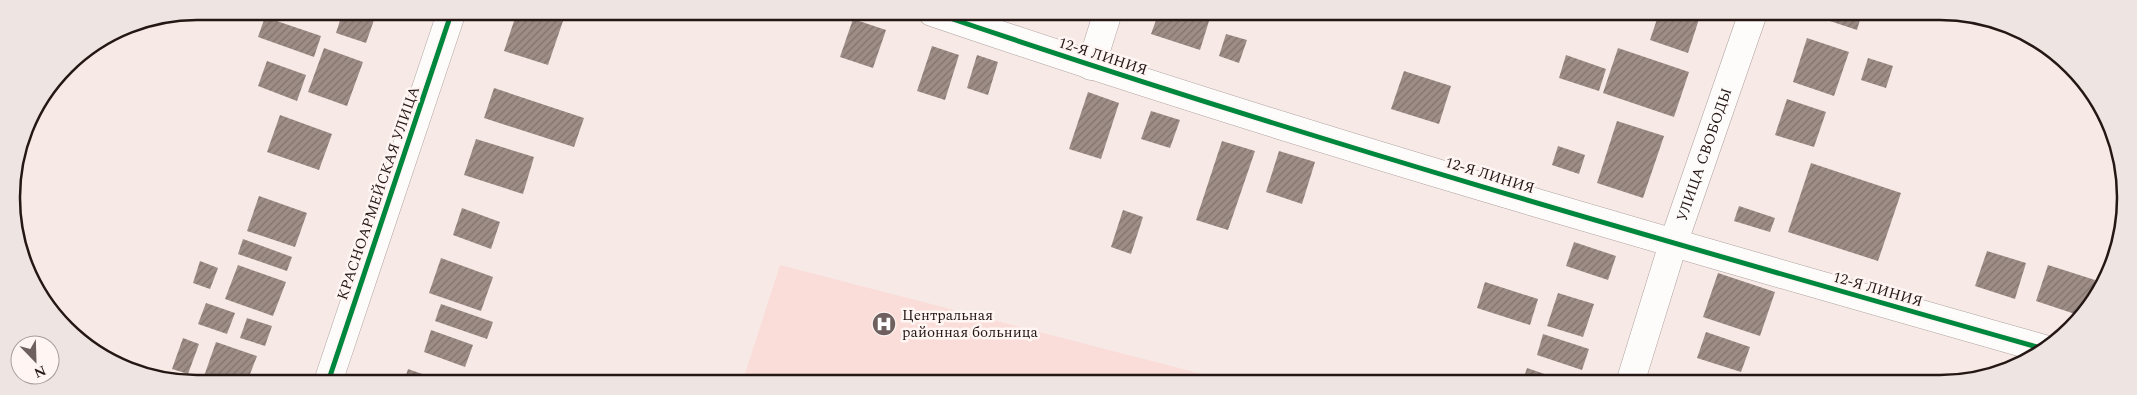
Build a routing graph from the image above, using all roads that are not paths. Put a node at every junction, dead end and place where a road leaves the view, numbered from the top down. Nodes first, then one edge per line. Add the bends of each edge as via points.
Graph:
1 (449, 20) edge
2 (956, 20) edge
3 (1105, 20) edge
4 (1751, 20) edge
5 (1091, 66) junction
6 (1673, 244) junction
7 (2035, 347) edge
8 (330, 375) edge
9 (1632, 375) edge

1 - 8 street, КРАСНОАРМЕЙСКАЯ УЛИЦА
2 - 5 street, 12-Я ЛИНИЯ
3 - 5 street
4 - 6 street, УЛИЦА СВОБОДЫ
5 - 6 street, 12-Я ЛИНИЯ
6 - 7 street, 12-Я ЛИНИЯ
6 - 9 street, УЛИЦА СВОБОДЫ

